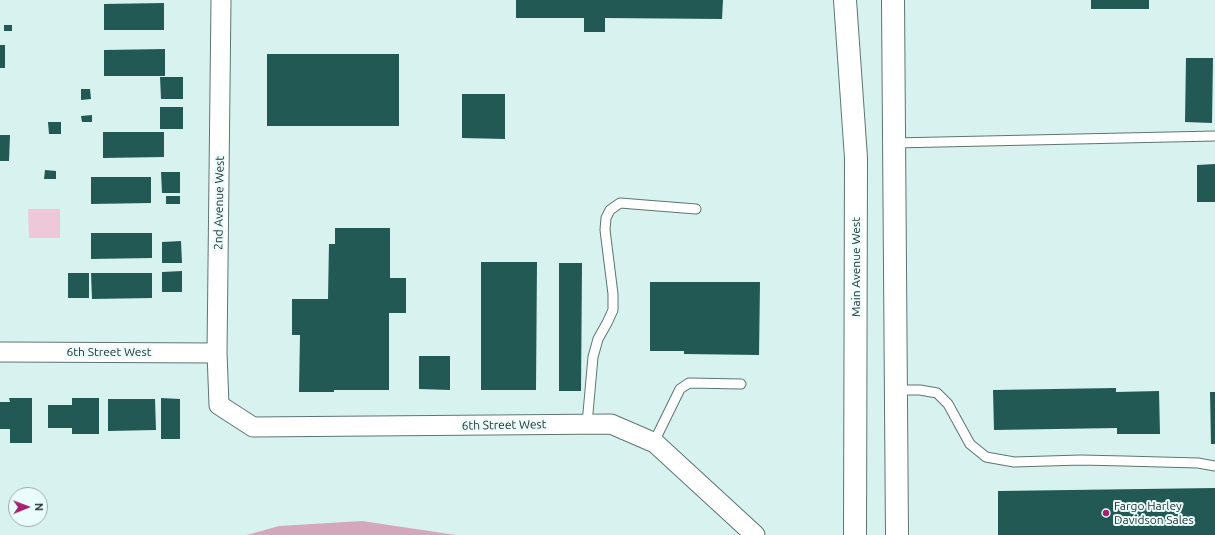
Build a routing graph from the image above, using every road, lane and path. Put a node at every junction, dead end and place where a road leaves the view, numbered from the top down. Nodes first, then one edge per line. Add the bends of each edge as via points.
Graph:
1 (221, 0) edge
2 (845, 0) edge
3 (894, 0) edge
4 (1215, 136) edge
5 (894, 143) junction
6 (696, 210) dead end
7 (0, 352) edge
8 (218, 353) junction
9 (741, 384) dead end
10 (896, 390) junction
11 (219, 405) joint
12 (587, 424) junction
13 (654, 442) junction
14 (1215, 466) edge
15 (755, 535) edge
16 (855, 535) edge
17 (897, 535) edge

1 - 8 street, 2nd Avenue West
2 - 16 main road, Main Avenue West via 856,158
3 - 5 main road
4 - 5 lane
5 - 10 main road
6 - 12 lane via 620,203 610,210 606,218 606,230 613,294 612,310 598,339 593,357
7 - 8 street, 6th Street West
8 - 11 street, 2nd Avenue West
9 - 13 lane via 689,383 680,389
10 - 14 lane via 937,393 948,404 970,444 986,457 1014,462 1081,460 1198,463
10 - 17 main road
11 - 12 street, 6th Street West via 252,427
12 - 13 street, 6th Street West via 611,424
13 - 15 street, 6th Street West

